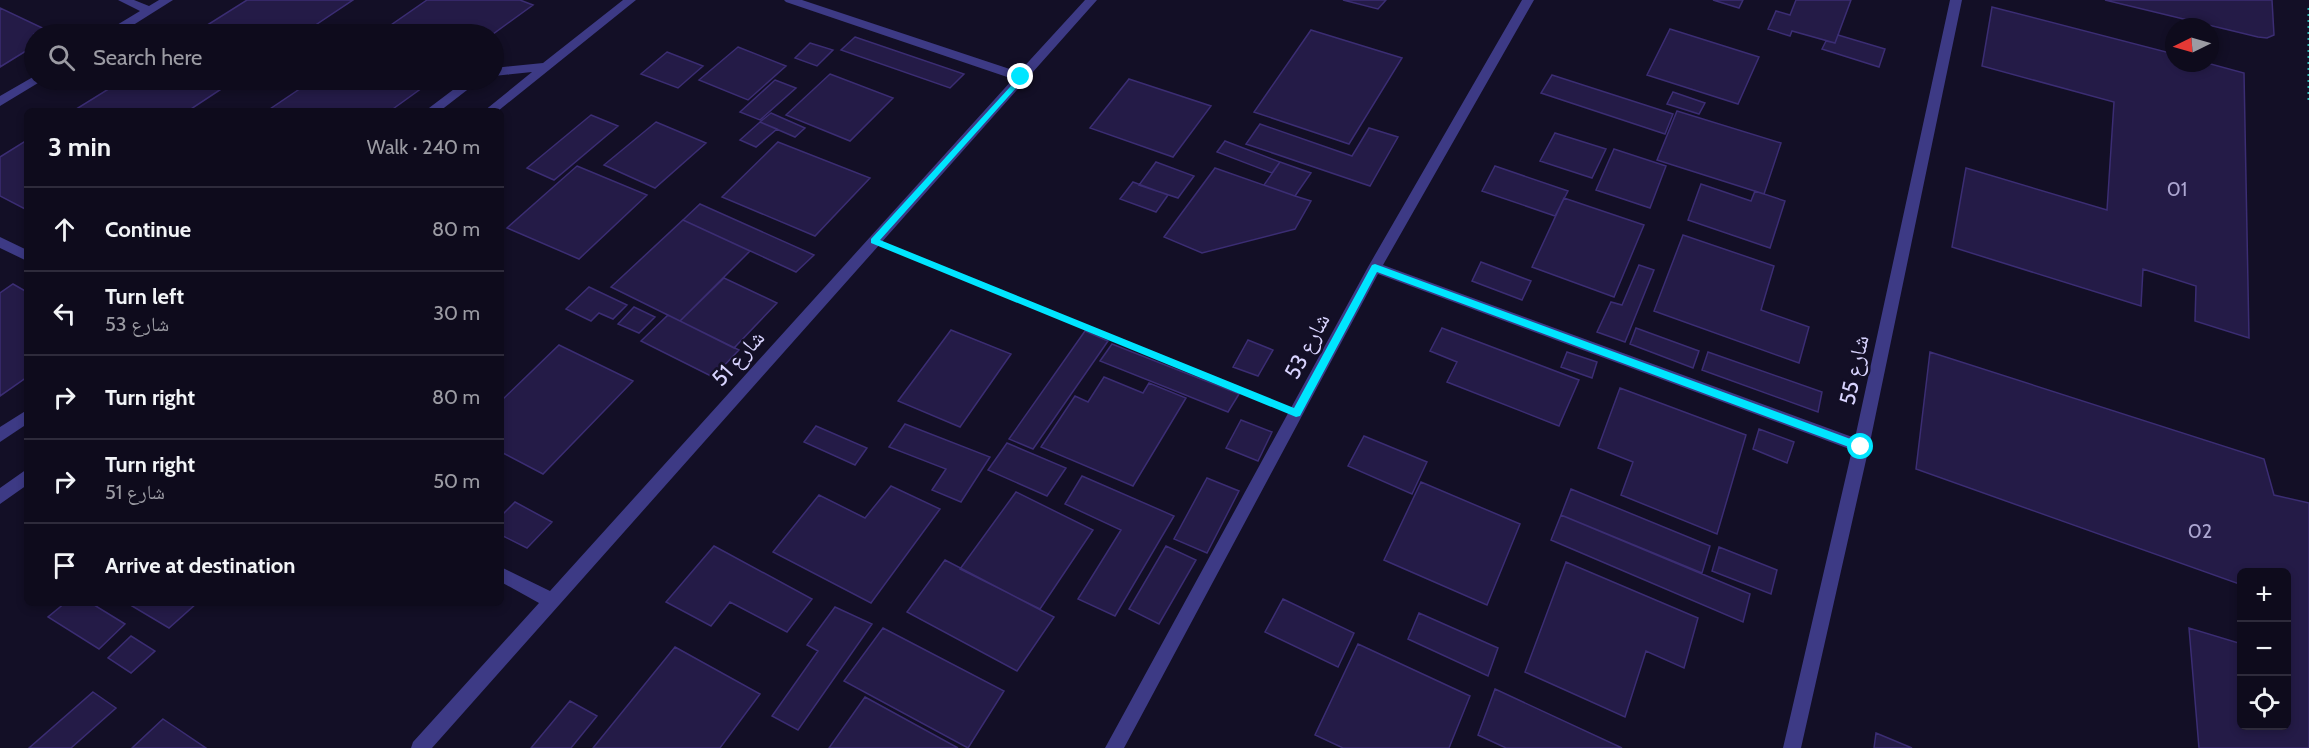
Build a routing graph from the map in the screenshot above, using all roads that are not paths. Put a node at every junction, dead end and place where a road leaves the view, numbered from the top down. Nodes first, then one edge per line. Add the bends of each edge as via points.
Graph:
1 (124, 0) edge
2 (167, 0) edge
3 (630, 0) edge
4 (790, 0) edge
5 (1091, 0) edge
6 (1528, 0) edge
7 (1956, 0) edge
8 (150, 11) junction
9 (128, 24) edge
10 (547, 66) junction
11 (504, 71) edge
12 (1021, 77) junction
13 (24, 88) edge
14 (460, 90) edge
15 (0, 102) edge
16 (435, 108) edge
17 (494, 108) edge
18 (0, 242) edge
19 (24, 254) edge
20 (1375, 267) junction
21 (24, 418) edge
22 (0, 436) edge
23 (1861, 447) junction
24 (24, 478) edge
25 (0, 497) edge
26 (504, 576) edge
27 (551, 600) junction
28 (420, 748) edge
29 (1114, 748) edge
30 (1792, 748) edge

1 - 8 street
2 - 8 street
3 - 10 street
4 - 12 street
5 - 12 street, شارع 51
6 - 20 street, شارع 53
7 - 23 street, شارع 55
8 - 9 street
10 - 11 street
10 - 17 street
12 - 27 street, شارع 51
13 - 15 street
14 - 16 street
18 - 19 street
20 - 23 street
20 - 29 street, شارع 53
21 - 22 street
23 - 30 street, شارع 55
24 - 25 street
26 - 27 street
27 - 28 street, شارع 51

